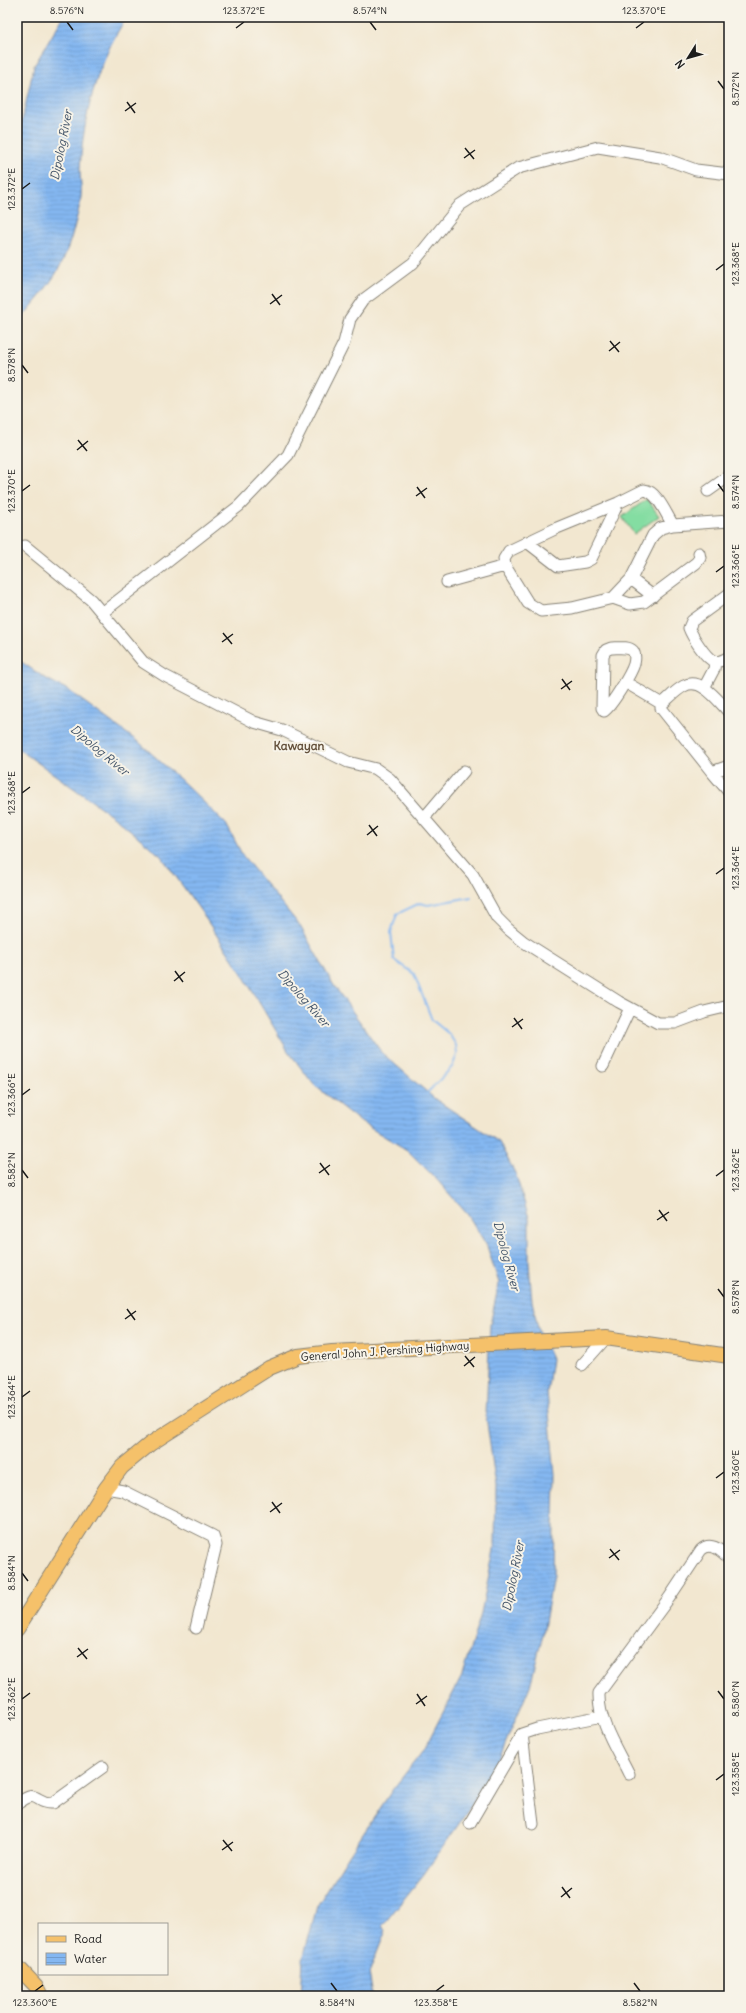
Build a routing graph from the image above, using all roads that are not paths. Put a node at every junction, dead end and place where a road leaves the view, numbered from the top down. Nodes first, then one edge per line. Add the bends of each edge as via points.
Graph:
1 (729, 174) edge
2 (729, 476) edge
3 (708, 491) dead end
4 (618, 503) junction
5 (729, 520) edge
6 (673, 525) junction
7 (527, 542) junction
8 (25, 546) dead end
9 (699, 553) dead end
10 (505, 566) junction
11 (631, 578) junction
12 (447, 582) dead end
13 (729, 594) edge
14 (653, 596) junction
15 (613, 598) junction
16 (102, 613) junction
17 (729, 656) edge
18 (715, 662) junction
19 (624, 682) junction
20 (704, 688) junction
21 (662, 704) junction
22 (729, 712) edge
23 (729, 766) edge
24 (464, 771) dead end
25 (712, 772) junction
26 (729, 792) edge
27 (424, 818) junction
28 (729, 1006) edge
29 (630, 1008) junction
30 (603, 1066) dead end
31 (606, 1338) junction
32 (729, 1356) edge
33 (582, 1365) dead end
34 (106, 1488) junction
35 (729, 1558) edge
36 (196, 1628) dead end
37 (17, 1629) edge
38 (602, 1716) junction
39 (522, 1734) junction
40 (103, 1767) dead end
41 (629, 1774) dead end
42 (17, 1804) edge
43 (470, 1823) dead end
44 (533, 1824) dead end
45 (17, 1966) edge
46 (41, 1996) edge

1 - 16 street via 696,170 660,158 598,147 518,168 460,205 413,263 363,300 354,312 344,343 288,455 239,506
2 - 3 street
4 - 6 street via 648,490 655,496
4 - 7 street
4 - 7 street via 595,553 585,562 558,566
5 - 6 street
6 - 11 street via 661,528 653,535
7 - 10 street via 505,554
8 - 16 street via 91,600
9 - 14 street via 700,558 696,563
10 - 12 street
10 - 15 street via 528,603 541,611 572,608
11 - 14 street
11 - 15 street
13 - 18 street via 692,622 688,628 710,659
14 - 15 street via 636,604
16 - 27 street via 143,662 254,722 282,730 348,762 382,772
17 - 18 street
18 - 20 street
19 - 19 street via 604,711 603,655 606,650 627,648 635,656
19 - 21 street
20 - 21 street via 692,683 684,686
20 - 22 street
21 - 25 street via 664,713
23 - 25 street
24 - 27 street
25 - 26 street
27 - 29 street via 473,875 497,918 508,929 524,942
28 - 29 street via 664,1024
29 - 30 street
31 - 32 main road, General John J. Pershing Highway
31 - 33 street
31 - 34 main road, General John J. Pershing Highway via 332,1352 298,1356 269,1368 150,1444 122,1467
34 - 36 street via 123,1491 213,1536 216,1545
34 - 37 main road, General John J. Pershing Highway
35 - 38 street via 713,1546 700,1550 669,1598 598,1694
38 - 39 street
38 - 41 street
39 - 43 street
39 - 44 street
40 - 42 street via 53,1803 48,1804 31,1795
45 - 46 main road via 36,1986

